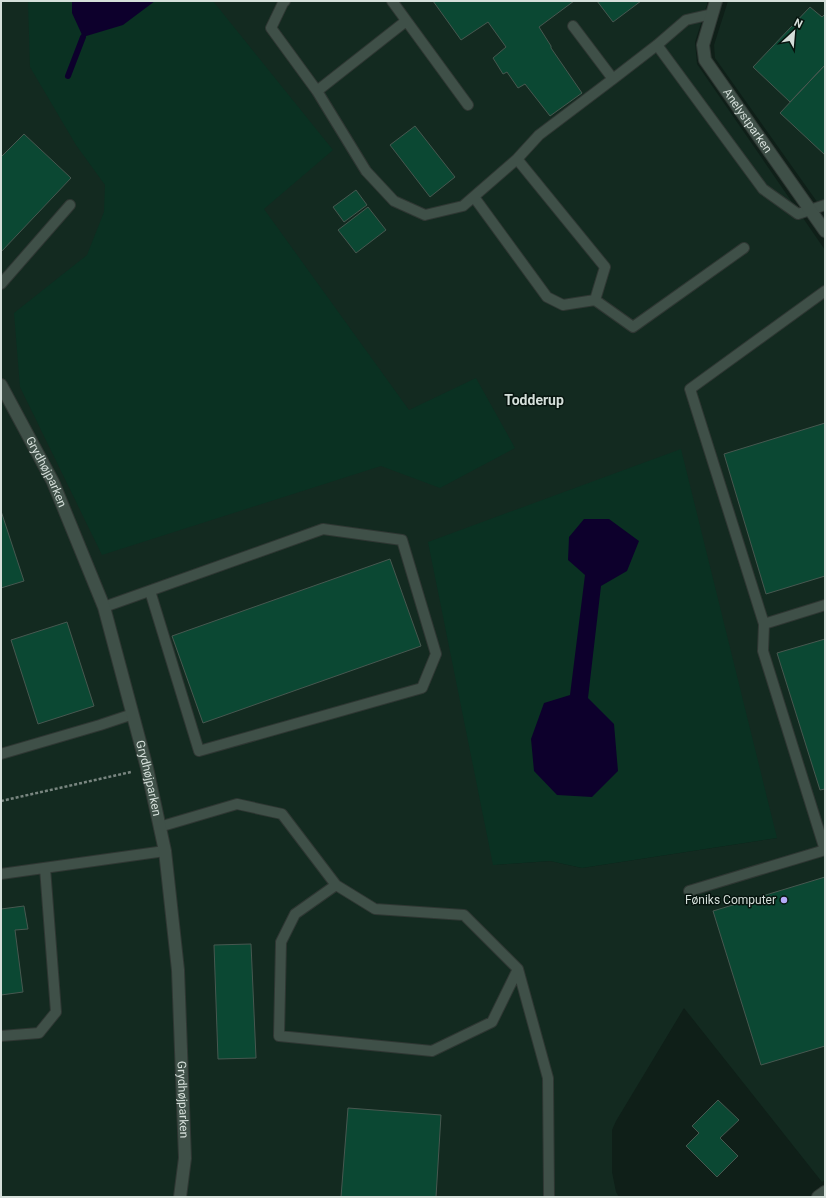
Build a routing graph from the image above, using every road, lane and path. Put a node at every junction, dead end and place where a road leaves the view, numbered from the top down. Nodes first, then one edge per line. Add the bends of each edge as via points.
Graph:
1 (285, 1) edge
2 (392, 1) edge
3 (716, 1) edge
4 (712, 14) junction
5 (406, 21) junction
6 (573, 26) dead end
7 (657, 45) junction
8 (613, 79) junction
9 (317, 91) junction
10 (468, 105) dead end
11 (517, 159) junction
12 (474, 197) junction
13 (70, 205) dead end
14 (825, 205) edge
15 (810, 210) junction
16 (825, 231) edge
17 (744, 248) dead end
18 (1, 284) edge
19 (825, 291) edge
20 (595, 300) junction
21 (1, 385) edge
22 (150, 591) junction
23 (825, 605) edge
24 (104, 607) junction
25 (764, 624) junction
26 (133, 714) junction
27 (1, 754) edge
28 (147, 768) junction
29 (1, 801) edge
30 (159, 827) junction
31 (825, 850) edge
32 (165, 851) junction
33 (45, 868) junction
34 (1, 874) edge
35 (336, 885) junction
36 (689, 891) dead end
37 (518, 969) junction
38 (1, 1036) edge
39 (825, 1192) edge
40 (180, 1197) edge
41 (549, 1197) edge
42 (818, 1197) edge

1 - 9 lane via 271,28
2 - 5 lane
3 - 4 street, Anelystparken
4 - 7 lane via 686,20
4 - 15 street, Anelystparken via 703,45 705,60
5 - 9 lane
5 - 10 lane
6 - 8 lane
7 - 8 lane
7 - 15 lane via 763,189 798,214
8 - 11 lane via 539,135
9 - 12 lane via 366,171 394,201 425,215 463,206
11 - 12 lane
11 - 20 lane via 605,267
12 - 20 lane via 547,297 564,305
13 - 18 lane
14 - 15 lane
15 - 16 street, Anelystparken
17 - 20 lane via 633,327
19 - 25 lane via 690,389
21 - 24 street, Grydhøjparken via 53,482
22 - 22 lane via 323,529 402,540 436,654 422,688 199,751
22 - 24 lane
23 - 25 lane
24 - 26 street, Grydhøjparken
25 - 31 lane via 763,651
26 - 27 lane
26 - 28 street, Grydhøjparken
28 - 29 path
28 - 30 street, Grydhøjparken
30 - 32 street, Grydhøjparken
30 - 35 lane via 237,804 282,814
31 - 36 lane
32 - 33 lane
32 - 40 street, Grydhøjparken via 178,970 185,1158
33 - 34 lane
33 - 38 lane via 56,1012 39,1033
35 - 37 lane via 375,909 464,915
35 - 37 lane via 295,914 281,942 279,1036 432,1051 492,1022
37 - 41 lane via 548,1078
39 - 42 street

